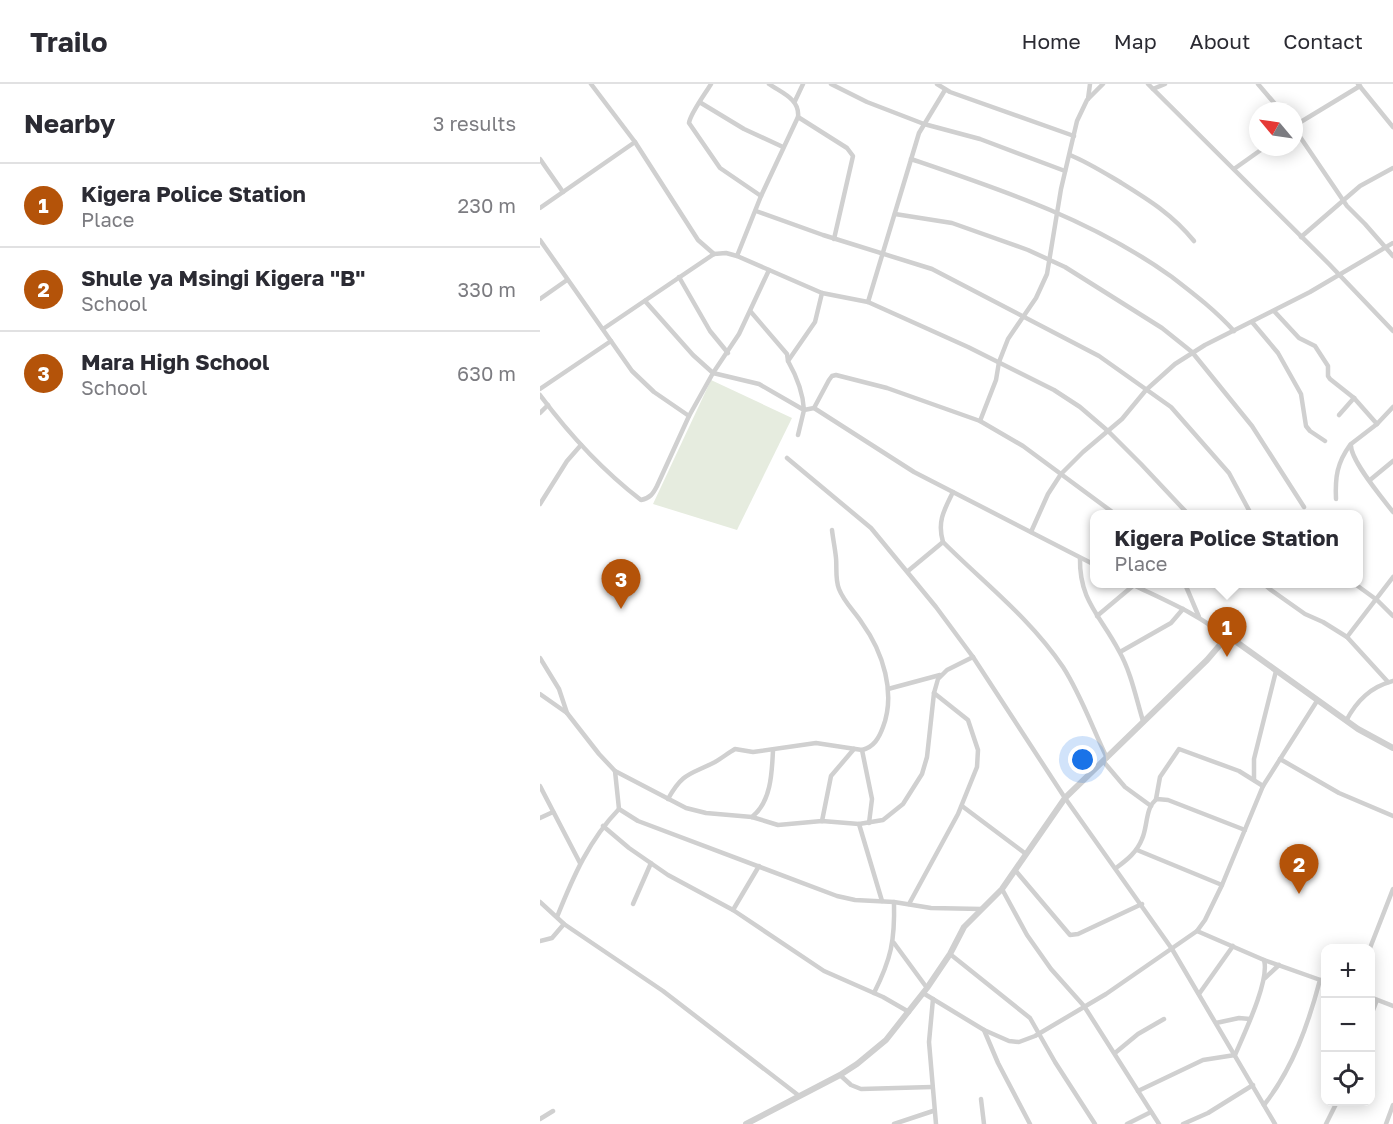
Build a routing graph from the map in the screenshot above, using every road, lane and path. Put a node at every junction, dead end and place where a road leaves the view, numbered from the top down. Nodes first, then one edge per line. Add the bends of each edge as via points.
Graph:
1 (591, 84) edge
2 (711, 84) edge
3 (769, 84) edge
4 (803, 84) edge
5 (831, 84) edge
6 (937, 84) edge
7 (1090, 84) edge
8 (1103, 84) edge
9 (1148, 84) edge
10 (1165, 84) edge
11 (1258, 84) edge
12 (1359, 85) edge
13 (1153, 89) junction
14 (945, 90) junction
15 (1087, 100) junction
16 (795, 101) junction
17 (1273, 102) edge
18 (701, 103) junction
19 (798, 117) junction
20 (1303, 121) edge
21 (924, 124) junction
22 (1393, 127) edge
23 (1074, 136) junction
24 (1303, 141) edge
25 (635, 142) junction
26 (783, 147) junction
27 (1070, 154) junction
28 (1252, 156) edge
29 (540, 159) edge
30 (910, 159) junction
31 (1393, 168) edge
32 (1234, 169) junction
33 (1065, 171) junction
34 (563, 192) junction
35 (761, 196) junction
36 (1342, 200) junction
37 (540, 208) edge
38 (756, 211) junction
39 (1056, 212) junction
40 (895, 213) junction
41 (1301, 237) junction
42 (834, 239) junction
43 (540, 240) edge
44 (1194, 240) dead end
45 (1393, 243) edge
46 (1385, 248) junction
47 (714, 254) junction
48 (883, 255) junction
49 (736, 256) junction
50 (1393, 256) edge
51 (1050, 260) junction
52 (769, 270) junction
53 (1339, 275) junction
54 (678, 277) junction
55 (567, 280) junction
56 (822, 293) junction
57 (540, 299) edge
58 (645, 301) junction
59 (868, 302) junction
60 (1274, 311) junction
61 (751, 312) junction
62 (1023, 316) junction
63 (1252, 322) junction
64 (603, 329) junction
65 (1234, 331) junction
66 (1393, 331) edge
67 (611, 341) junction
68 (1192, 352) junction
69 (728, 353) junction
70 (789, 361) junction
71 (999, 362) junction
72 (713, 373) junction
73 (540, 389) edge
74 (1146, 390) junction
75 (540, 395) edge
76 (1354, 398) junction
77 (548, 405) junction
78 (1393, 407) edge
79 (814, 408) junction
80 (804, 410) junction
81 (540, 413) edge
82 (1339, 415) dead end
83 (689, 416) junction
84 (980, 421) junction
85 (1377, 424) junction
86 (1108, 432) junction
87 (798, 435) dead end
88 (1326, 441) dead end
89 (1351, 444) junction
90 (581, 445) junction
91 (787, 458) dead end
92 (1393, 461) edge
93 (1061, 474) junction
94 (1370, 480) junction
95 (953, 492) junction
96 (1336, 499) dead end
97 (540, 504) edge
98 (1304, 507) dead end
99 (1110, 510) edge
100 (1184, 510) edge
101 (1249, 510) edge
102 (1393, 512) edge
103 (832, 530) dead end
104 (1031, 532) junction
105 (943, 542) junction
106 (1080, 558) junction
107 (1090, 563) edge
108 (908, 571) junction
109 (1393, 577) edge
110 (1128, 588) edge
111 (1140, 588) edge
112 (1187, 588) edge
113 (1269, 588) edge
114 (1360, 588) edge
115 (1377, 600) junction
116 (1183, 609) junction
117 (1097, 616) junction
118 (1393, 616) edge
119 (1199, 618) junction
120 (1347, 637) junction
121 (1227, 638) junction
122 (1120, 652) junction
123 (973, 657) junction
124 (540, 658) edge
125 (1276, 671) junction
126 (941, 675) junction
127 (1390, 681) edge
128 (888, 689) junction
129 (934, 693) junction
130 (540, 694) edge
131 (1317, 701) junction
132 (567, 713) junction
133 (1346, 720) junction
134 (1143, 721) junction
135 (1393, 748) edge
136 (855, 749) junction
137 (773, 750) junction
138 (862, 750) junction
139 (1105, 759) junction
140 (1280, 759) junction
141 (615, 771) junction
142 (1254, 780) junction
143 (540, 786) edge
144 (1263, 786) junction
145 (1065, 798) junction
146 (668, 799) junction
147 (1156, 799) junction
148 (962, 806) junction
149 (1151, 806) junction
150 (619, 809) junction
151 (553, 812) junction
152 (1393, 816) edge
153 (752, 817) junction
154 (540, 818) edge
155 (822, 821) junction
156 (869, 823) junction
157 (859, 824) junction
158 (603, 826) junction
159 (1245, 830) junction
160 (1137, 850) junction
161 (1026, 854) junction
162 (580, 863) junction
163 (651, 864) junction
164 (759, 866) junction
165 (1116, 868) junction
166 (1015, 870) junction
167 (1222, 885) junction
168 (1002, 889) junction
169 (1393, 889) edge
170 (882, 901) junction
171 (540, 902) edge
172 (894, 902) junction
173 (633, 904) dead end
174 (909, 904) junction
175 (1142, 904) junction
176 (982, 909) junction
177 (733, 910) junction
178 (557, 917) junction
179 (564, 924) junction
180 (1197, 931) junction
181 (540, 941) edge
182 (894, 943) junction
183 (1372, 944) edge
184 (1233, 946) junction
185 (1172, 950) junction
186 (950, 954) junction
187 (1264, 960) junction
188 (1280, 965) junction
189 (1265, 978) junction
190 (1321, 980) edge
191 (1321, 986) edge
192 (925, 991) junction
193 (874, 993) junction
194 (1199, 994) junction
195 (1373, 998) edge
196 (933, 999) junction
197 (1377, 1000) junction
198 (1084, 1006) junction
199 (1375, 1006) edge
200 (1393, 1006) edge
201 (909, 1012) junction
202 (1164, 1019) dead end
203 (1250, 1019) junction
204 (1216, 1023) junction
205 (984, 1030) junction
206 (1040, 1033) junction
207 (1115, 1053) junction
208 (1234, 1055) junction
209 (840, 1075) junction
210 (1253, 1085) junction
211 (932, 1087) junction
212 (1138, 1091) junction
213 (798, 1095) junction
214 (981, 1099) dead end
215 (1264, 1105) junction
216 (1393, 1105) edge
217 (1335, 1106) edge
218 (553, 1111) dead end
219 (933, 1111) junction
220 (1151, 1112) junction
221 (540, 1119) edge
222 (1159, 1123) edge
223 (746, 1124) edge
224 (894, 1124) edge
225 (936, 1124) edge
226 (984, 1124) edge
227 (1030, 1124) edge
228 (1095, 1124) edge
229 (1127, 1124) edge
230 (1166, 1124) edge
231 (1183, 1124) edge
232 (1275, 1124) edge
233 (1326, 1124) edge
234 (1386, 1124) edge

1 - 25 street
2 - 18 street
3 - 16 street
4 - 16 street
5 - 21 street
6 - 14 street
7 - 15 street
8 - 15 street
9 - 13 street
10 - 13 street
11 - 17 street
12 - 20 street
12 - 22 street
13 - 32 street
14 - 21 street
14 - 23 street
15 - 23 street
16 - 19 street
18 - 26 street
18 - 35 street via 689,120 693,130 720,168
19 - 26 street
19 - 42 street via 848,148 853,156
21 - 30 street
21 - 33 street via 980,139
23 - 27 street
24 - 36 street
25 - 34 street
25 - 47 street via 698,240
26 - 35 street
27 - 33 street
27 - 44 street via 1158,206
28 - 32 street
29 - 34 street
30 - 39 street
30 - 40 street
31 - 36 street
32 - 41 street
33 - 39 street
34 - 37 street
35 - 38 street
36 - 41 street
36 - 46 street
38 - 42 street
38 - 49 street
39 - 51 street
39 - 65 street via 1153,263 1205,302
40 - 48 street
40 - 51 street via 968,228
41 - 53 street
42 - 48 street
43 - 55 street
45 - 46 street
46 - 50 street
46 - 53 street
47 - 49 street
47 - 54 street
48 - 59 street
48 - 62 street via 932,270
49 - 52 street
51 - 62 street via 1042,287
51 - 68 street via 1137,310
52 - 56 street
52 - 61 street
53 - 60 street
53 - 66 street
54 - 58 street
54 - 69 street
55 - 57 street
55 - 64 street
56 - 59 street
56 - 70 street via 814,322
58 - 64 street
58 - 72 street
59 - 71 street
60 - 63 street
60 - 76 street via 1299,339 1315,346 1328,366 1330,379
61 - 69 street
61 - 70 street
62 - 71 street
62 - 74 street via 1093,352
63 - 65 street
63 - 88 street via 1278,353 1301,393 1306,426
64 - 67 street
65 - 68 street
67 - 73 street
67 - 83 street via 643,382
68 - 74 street
68 - 98 street via 1262,439
69 - 72 street
70 - 80 street via 797,376
71 - 84 street
71 - 86 street via 1054,390
72 - 80 street via 759,384
72 - 83 street
74 - 86 street
74 - 101 street via 1171,407 1223,465
75 - 77 street
76 - 82 street
76 - 85 street
77 - 81 street
77 - 90 street
78 - 85 street
79 - 80 street
79 - 84 street via 829,380 836,375 887,388
79 - 95 street via 914,472
80 - 87 street
83 - 90 street via 652,495 641,500
84 - 93 street
85 - 89 street
86 - 93 street
86 - 100 street
89 - 94 street via 1352,455
89 - 96 street via 1340,458
90 - 97 street
91 - 108 street via 871,528
92 - 94 street
93 - 99 street
93 - 104 street
94 - 102 street
95 - 104 street
95 - 105 street via 940,520
103 - 128 street via 839,590 874,641
104 - 106 street
105 - 108 street
105 - 139 street via 1013,606 1062,666 1077,690
106 - 107 street
106 - 117 street via 1083,588
108 - 123 street
109 - 115 street
110 - 117 street
111 - 116 street
112 - 119 street
113 - 120 street
114 - 115 street
115 - 118 street
115 - 120 street
116 - 119 street
116 - 122 street via 1171,623
117 - 122 street
119 - 121 street
120 - 127 street
121 - 125 street
121 - 134 street
122 - 134 street
123 - 126 street
123 - 145 street
124 - 132 street via 559,688
125 - 131 street
125 - 142 street via 1254,759
126 - 128 street
126 - 129 street
127 - 133 street via 1365,694
128 - 138 street via 888,713 880,735
129 - 148 street via 968,720 978,750 977,767
129 - 156 street via 922,774 898,809 883,820
130 - 132 street
131 - 133 street
131 - 140 street
132 - 141 street
133 - 135 street
134 - 139 street
136 - 137 street via 816,743
136 - 138 street
136 - 155 street via 831,776
137 - 146 street via 735,749 685,776
137 - 153 street via 767,793
138 - 156 street via 872,799
139 - 145 street
139 - 149 street via 1125,788
140 - 144 street
140 - 152 street via 1339,793
141 - 146 street
141 - 150 street
142 - 144 street
142 - 147 street via 1179,750 1159,780
143 - 151 street
144 - 159 street
145 - 161 street
145 - 165 street
146 - 153 street via 695,811
147 - 149 street
147 - 159 street via 1168,800
148 - 161 street
148 - 174 street
149 - 160 street
150 - 158 street
150 - 164 street via 638,821
151 - 154 street
151 - 162 street
153 - 155 street via 778,825
155 - 157 street
156 - 157 street
157 - 170 street
158 - 162 street
158 - 163 street
159 - 167 street
160 - 165 street
160 - 167 street
161 - 166 street
162 - 178 street
163 - 173 street
163 - 177 street
164 - 170 street via 837,896
164 - 177 street
165 - 175 street
166 - 168 street
166 - 175 street via 1070,935
167 - 180 street
168 - 176 street
168 - 198 street via 1040,954
169 - 183 street
170 - 172 street
171 - 178 street
172 - 174 street
172 - 182 street
174 - 176 street
175 - 185 street
176 - 186 street via 964,927
177 - 193 street via 824,971
178 - 179 street
179 - 181 street via 552,938
179 - 213 street via 663,991
180 - 184 street
180 - 185 street
182 - 192 street
182 - 193 street
184 - 187 street
184 - 194 street
185 - 194 street
185 - 198 street
186 - 192 street
186 - 206 street via 1018,1007
187 - 188 street
187 - 189 street
188 - 189 street
188 - 190 street
189 - 203 street
191 - 215 street via 1292,1062
192 - 196 street
192 - 201 street
193 - 201 street
194 - 204 street
195 - 197 street
196 - 205 street
196 - 211 street via 929,1042
197 - 199 street
197 - 200 street
198 - 206 street
198 - 207 street
201 - 209 street via 870,1055
202 - 207 street
203 - 204 street
203 - 208 street
204 - 208 street
205 - 206 street via 1013,1042
205 - 227 street
206 - 228 street
207 - 212 street
208 - 210 street
208 - 212 street via 1203,1060
209 - 211 street via 861,1089
209 - 213 street
210 - 215 street
210 - 231 street
211 - 219 street
212 - 220 street
213 - 223 street
214 - 226 street
215 - 232 street
216 - 234 street
217 - 233 street
218 - 221 street
219 - 224 street
219 - 225 street
220 - 222 street
220 - 229 street
222 - 230 street

